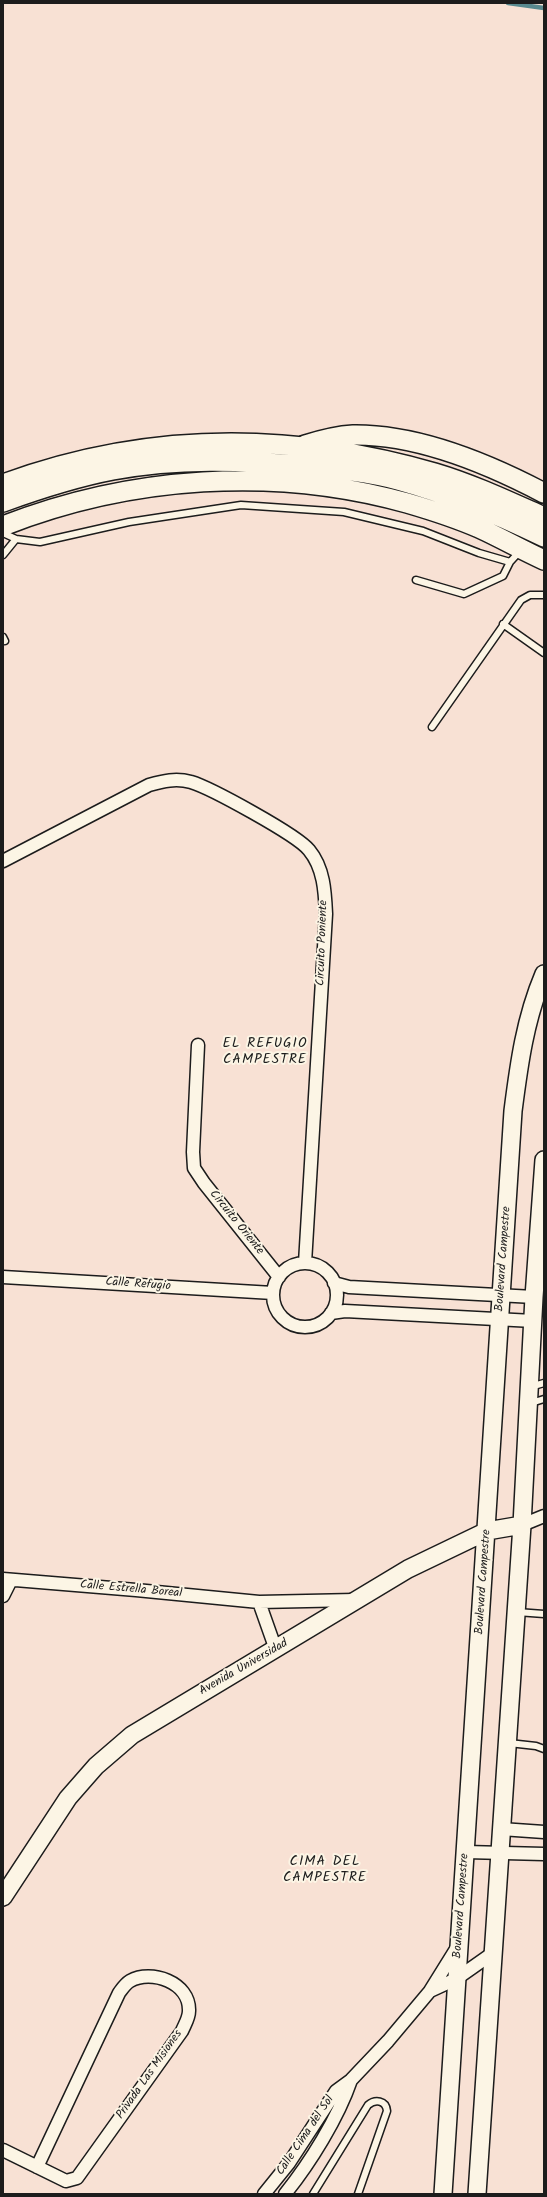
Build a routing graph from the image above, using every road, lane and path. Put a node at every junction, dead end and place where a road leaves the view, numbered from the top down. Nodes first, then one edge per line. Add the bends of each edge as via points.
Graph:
1 (380, 436) junction
2 (298, 447) junction
3 (361, 464) junction
4 (3, 484) edge
5 (544, 493) edge
6 (363, 494) junction
7 (3, 502) edge
8 (544, 517) edge
9 (3, 533) edge
10 (9, 533) edge
11 (544, 538) edge
12 (3, 555) edge
13 (515, 556) junction
14 (544, 560) edge
15 (416, 580) dead end
16 (544, 595) edge
17 (503, 624) junction
18 (544, 653) edge
19 (432, 727) dead end
20 (3, 861) edge
21 (544, 974) edge
22 (198, 1045) dead end
23 (544, 1160) edge
24 (305, 1263) junction
25 (3, 1277) edge
26 (279, 1277) junction
27 (334, 1283) junction
28 (273, 1293) junction
29 (501, 1295) junction
30 (534, 1297) junction
31 (331, 1313) junction
32 (500, 1319) junction
33 (533, 1321) junction
34 (533, 1392) edge
35 (544, 1399) edge
36 (544, 1516) edge
37 (522, 1525) junction
38 (487, 1531) junction
39 (7, 1580) edge
40 (3, 1596) edge
41 (358, 1599) junction
42 (259, 1602) junction
43 (516, 1612) junction
44 (544, 1614) edge
45 (276, 1650) junction
46 (507, 1743) junction
47 (544, 1749) edge
48 (501, 1829) junction
49 (544, 1832) edge
50 (466, 1852) junction
51 (500, 1852) junction
52 (544, 1854) edge
53 (3, 1897) edge
54 (458, 1946) junction
55 (493, 1953) junction
56 (456, 1979) junction
57 (430, 1991) junction
58 (351, 2080) junction
59 (3, 2150) edge
60 (37, 2166) junction
61 (264, 2194) edge
62 (285, 2194) edge
63 (313, 2194) edge
64 (358, 2194) edge
65 (443, 2194) edge
66 (476, 2194) edge

1 - 2 main road via 352,435 327,438
1 - 3 main road via 369,441
1 - 5 main road via 455,454
2 - 3 main road
2 - 4 main road via 231,442 131,450 64,464
3 - 6 main road via 360,485
3 - 7 main road via 240,461 153,465 114,470 70,480
3 - 8 main road via 436,473
3 - 11 main road via 396,480 445,494 497,515
6 - 10 main road via 285,482 212,481 178,484 99,496 31,515
6 - 13 main road via 407,503 478,528
9 - 10 lane
10 - 12 lane
10 - 13 lane via 40,542 129,522 241,504 344,512 423,531 479,553
13 - 14 main road
13 - 15 lane via 502,576 464,594
16 - 17 lane via 530,595 521,600
17 - 18 lane
17 - 19 lane
20 - 24 street, Circuito Poniente via 149,785 169,780 191,782 242,807 309,850 319,865 324,884 326,914
21 - 29 street, Boulevard Campestre via 533,1000 521,1048 513,1111
22 - 26 street, Circuito Oriente via 192,1128 194,1168
23 - 30 street
24 - 26 street via 286,1269
24 - 27 street via 322,1269
25 - 28 street, Calle Refugio
26 - 28 street
27 - 29 street
27 - 31 street via 336,1298
28 - 31 street via 274,1305 280,1316 300,1327 312,1326 323,1321
29 - 30 street
29 - 32 street, Boulevard Campestre
30 - 33 street
31 - 32 street via 345,1311
32 - 33 street
32 - 38 street, Boulevard Campestre
33 - 34 street
34 - 35 lane
34 - 37 street
36 - 37 street, Avenida Universidad
37 - 38 street, Avenida Universidad
37 - 43 street
38 - 41 street, Avenida Universidad via 408,1569
38 - 50 street, Boulevard Campestre
39 - 40 street
39 - 42 street, Calle Estrella Boreal
41 - 42 street, Calle Estrella Boreal
41 - 45 street, Avenida Universidad
42 - 45 street
43 - 44 lane
43 - 46 street
45 - 53 street, Avenida Universidad via 132,1736 96,1766 68,1798
46 - 47 lane
46 - 48 street
48 - 49 street
48 - 51 street
50 - 51 street
50 - 54 street, Boulevard Campestre
51 - 52 street
51 - 55 street
54 - 56 street, Boulevard Campestre
54 - 57 street, Calle Cima del Sol
55 - 56 street, Calle Cima del Sol
55 - 66 street
56 - 57 street, Calle Cima del Sol
56 - 65 street, Boulevard Campestre
57 - 58 street, Calle Cima del Sol
58 - 61 street, Calle Cima del Sol via 336,2091 289,2163
58 - 62 street, Calle Cima del Sol via 345,2098 303,2171
59 - 60 street, Privada Las Misiones
60 - 60 street, Privada Las Misiones via 66,2181 77,2178 182,2031 189,2009 186,1995 180,1988 157,1977 137,1978 128,1982 119,1992
63 - 64 lane via 368,2105 377,2101 387,2106 387,2111

